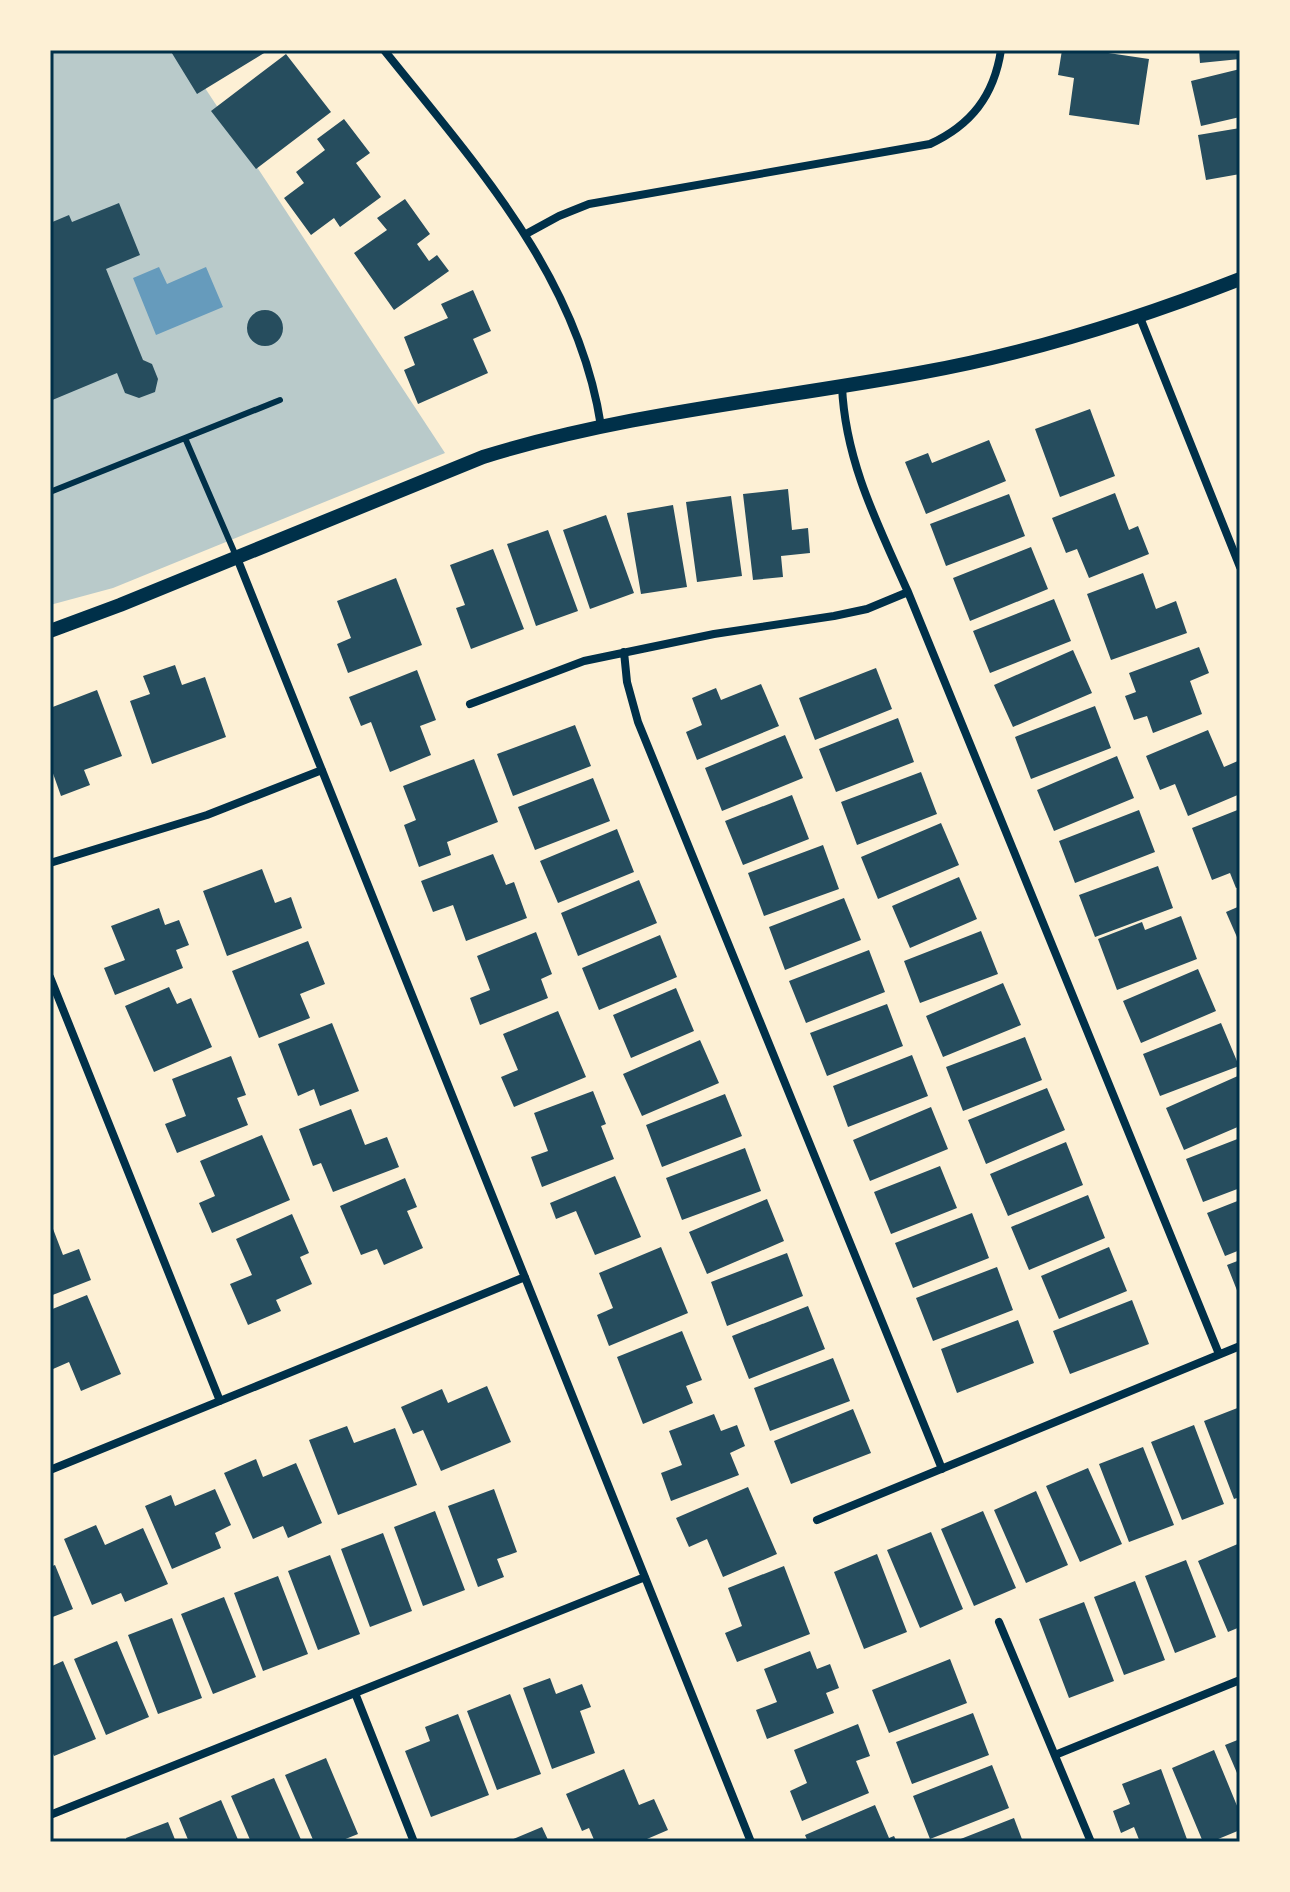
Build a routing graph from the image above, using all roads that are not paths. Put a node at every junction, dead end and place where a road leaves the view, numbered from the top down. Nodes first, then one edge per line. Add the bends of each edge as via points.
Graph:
1 (384, 50) edge
2 (1001, 50) edge
3 (526, 234) junction
4 (1240, 279) edge
5 (1139, 315) junction
6 (842, 386) junction
7 (280, 400) dead end
8 (601, 426) junction
9 (185, 438) junction
10 (50, 492) edge
11 (237, 558) junction
12 (1240, 567) edge
13 (908, 592) junction
14 (50, 631) edge
15 (624, 652) junction
16 (470, 704) dead end
17 (322, 770) junction
18 (50, 863) edge
19 (50, 977) edge
20 (525, 1277) junction
21 (1240, 1346) edge
22 (1219, 1354) junction
23 (220, 1401) junction
24 (942, 1469) junction
25 (50, 1470) edge
26 (817, 1520) dead end
27 (645, 1577) junction
28 (999, 1622) dead end
29 (1240, 1680) edge
30 (355, 1693) junction
31 (1055, 1755) junction
32 (50, 1815) edge
33 (414, 1842) edge
34 (751, 1842) edge
35 (1091, 1842) edge

1 - 3 street
2 - 3 street via 990,90 973,116 930,144 589,204
3 - 8 street via 552,278 587,360
4 - 5 street
5 - 6 street via 922,373
5 - 12 street
6 - 8 street
6 - 13 street via 851,455
7 - 9 lane
8 - 11 street via 483,457
9 - 10 lane
9 - 11 lane
11 - 14 street
11 - 17 street
13 - 15 street via 845,614
13 - 22 street
15 - 16 street via 584,661
15 - 24 street via 638,722
17 - 18 street via 207,815
17 - 20 street
19 - 23 street
20 - 23 street
20 - 27 street
21 - 22 street
22 - 24 street
23 - 25 street
24 - 26 street
27 - 30 street
27 - 34 street
28 - 31 street
29 - 31 street
30 - 32 street
30 - 33 street
31 - 35 street

